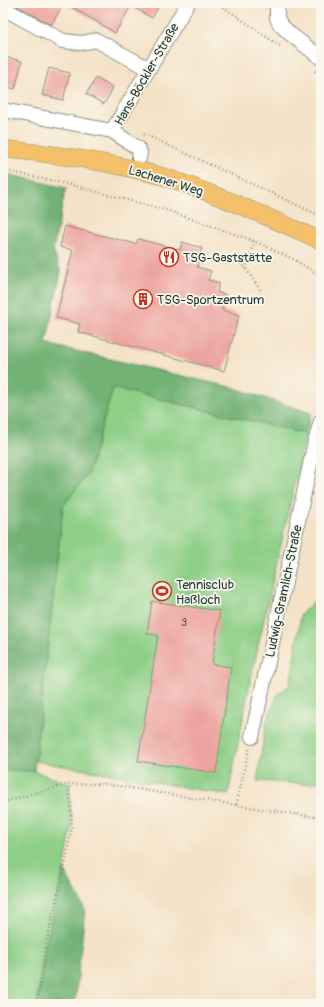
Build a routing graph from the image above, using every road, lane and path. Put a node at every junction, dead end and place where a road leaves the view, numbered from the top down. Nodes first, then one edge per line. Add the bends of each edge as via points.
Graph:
1 (188, 3) edge
2 (216, 3) edge
3 (278, 3) edge
4 (3, 8) edge
5 (286, 49) dead end
6 (321, 58) edge
7 (149, 69) junction
8 (313, 70) dead end
9 (321, 76) edge
10 (3, 110) edge
11 (112, 131) junction
12 (142, 133) dead end
13 (3, 149) edge
14 (139, 158) dead end
15 (3, 169) edge
16 (321, 216) edge
17 (254, 241) junction
18 (321, 241) edge
19 (237, 256) dead end
20 (246, 270) junction
21 (321, 276) edge
22 (261, 291) dead end
23 (321, 421) edge
24 (318, 447) edge
25 (252, 737) joint
26 (69, 784) junction
27 (3, 802) edge
28 (236, 805) junction
29 (321, 818) edge
30 (37, 1004) edge

1 - 7 street, Hans-Böckler-Straße
2 - 5 path
3 - 6 street via 276,10 280,24
4 - 7 street via 63,41 82,43 96,40
7 - 11 street, Hans-Böckler-Straße
8 - 9 path
10 - 11 street, Hans-Böckler-Straße
11 - 14 street via 138,148
12 - 16 path
13 - 18 main road, Lachener Weg via 48,153 163,176
15 - 17 path via 168,211
17 - 20 path
17 - 21 path via 293,259
19 - 20 path
20 - 22 path
23 - 24 street, Ludwig-Gramlich-Straße
24 - 25 street, Ludwig-Gramlich-Straße
25 - 28 path
26 - 27 path
26 - 28 path via 106,784
26 - 30 path via 72,825 46,944
28 - 29 path

